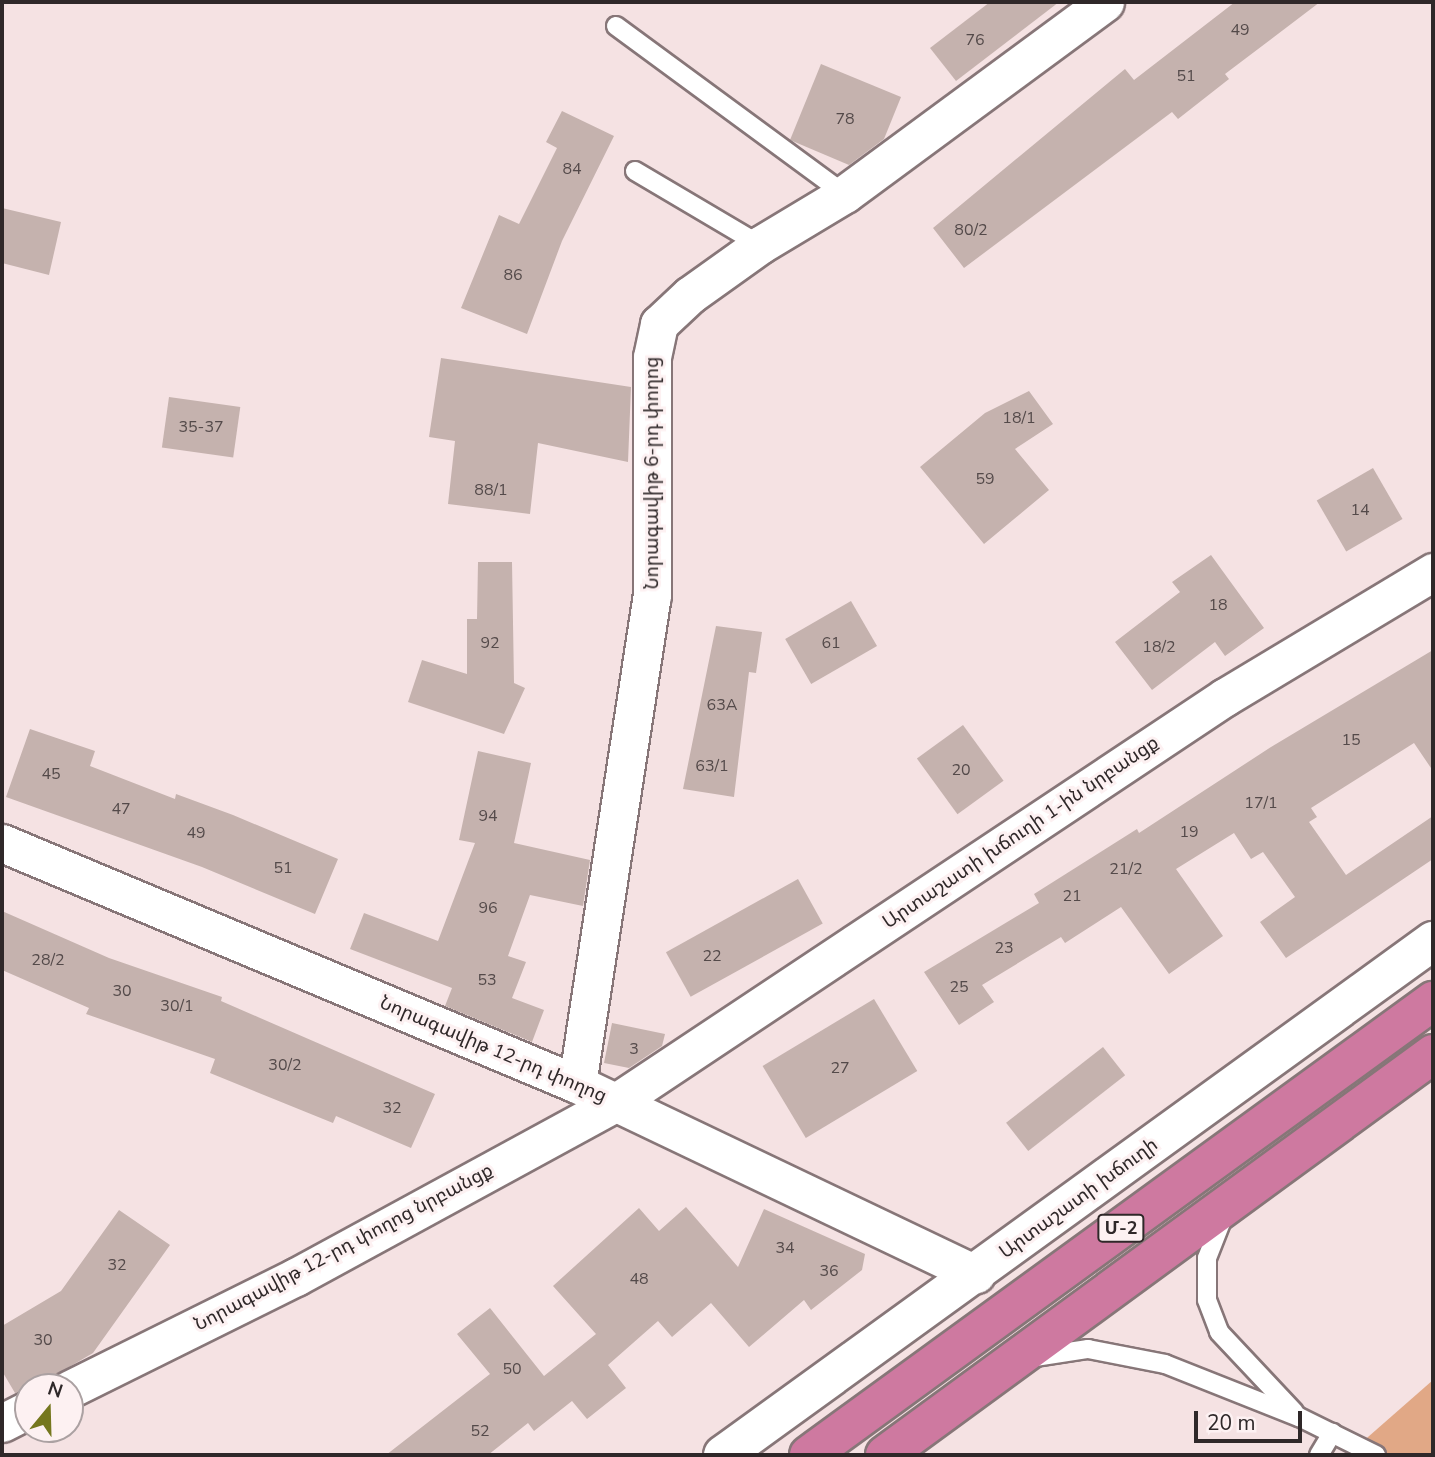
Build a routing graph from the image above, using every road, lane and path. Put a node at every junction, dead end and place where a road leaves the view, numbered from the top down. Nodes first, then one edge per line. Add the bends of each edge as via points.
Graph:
1 (1105, 2) edge
2 (616, 26) dead end
3 (635, 171) dead end
4 (845, 194) junction
5 (760, 245) junction
6 (1433, 572) edge
7 (2, 843) edge
8 (1433, 941) edge
9 (1433, 1001) edge
10 (1433, 1054) edge
11 (577, 1084) junction
12 (615, 1103) junction
13 (1233, 1201) junction
14 (976, 1274) junction
15 (1021, 1359) junction
16 (84, 1382) edge
17 (1299, 1417) junction
18 (933, 1420) junction
19 (1332, 1433) junction
20 (723, 1455) edge
21 (809, 1455) edge
22 (885, 1455) edge
23 (920, 1455) edge
24 (1319, 1455) edge
25 (1376, 1455) edge

1 - 4 street, Նորագավիթ 6-րդ փողոց
2 - 4 lane
3 - 5 lane
4 - 5 street, Նորագավիթ 6-րդ փողոց
5 - 11 street, Նորագավիթ 6-րդ փողոց via 659,324 654,346 652,596
6 - 12 street, Արտաշատի խճուղի 1-ին նրբանցք via 1225,697
7 - 11 street, Նորագավիթ 12-րդ փողոց
8 - 14 street, Արտաշատի խճուղի
9 - 21 highway, Մ-2
10 - 13 highway, Մ-2
11 - 12 street, Նորագավիթ 12-րդ փողոց
12 - 14 street, Նորագավիթ 12-րդ փողոց
12 - 16 street, Նորագավիթ 12-րդ փողոց նրբանցք via 296,1277
13 - 15 highway, Մ-2
13 - 17 lane via 1213,1235 1207,1258 1206,1300 1219,1332
14 - 20 street, Արտաշատի խճուղի
15 - 17 lane via 1088,1349 1165,1364
15 - 18 highway, Մ-2
17 - 19 lane
18 - 22 highway, Մ-2
18 - 23 lane
19 - 24 lane
19 - 25 lane

